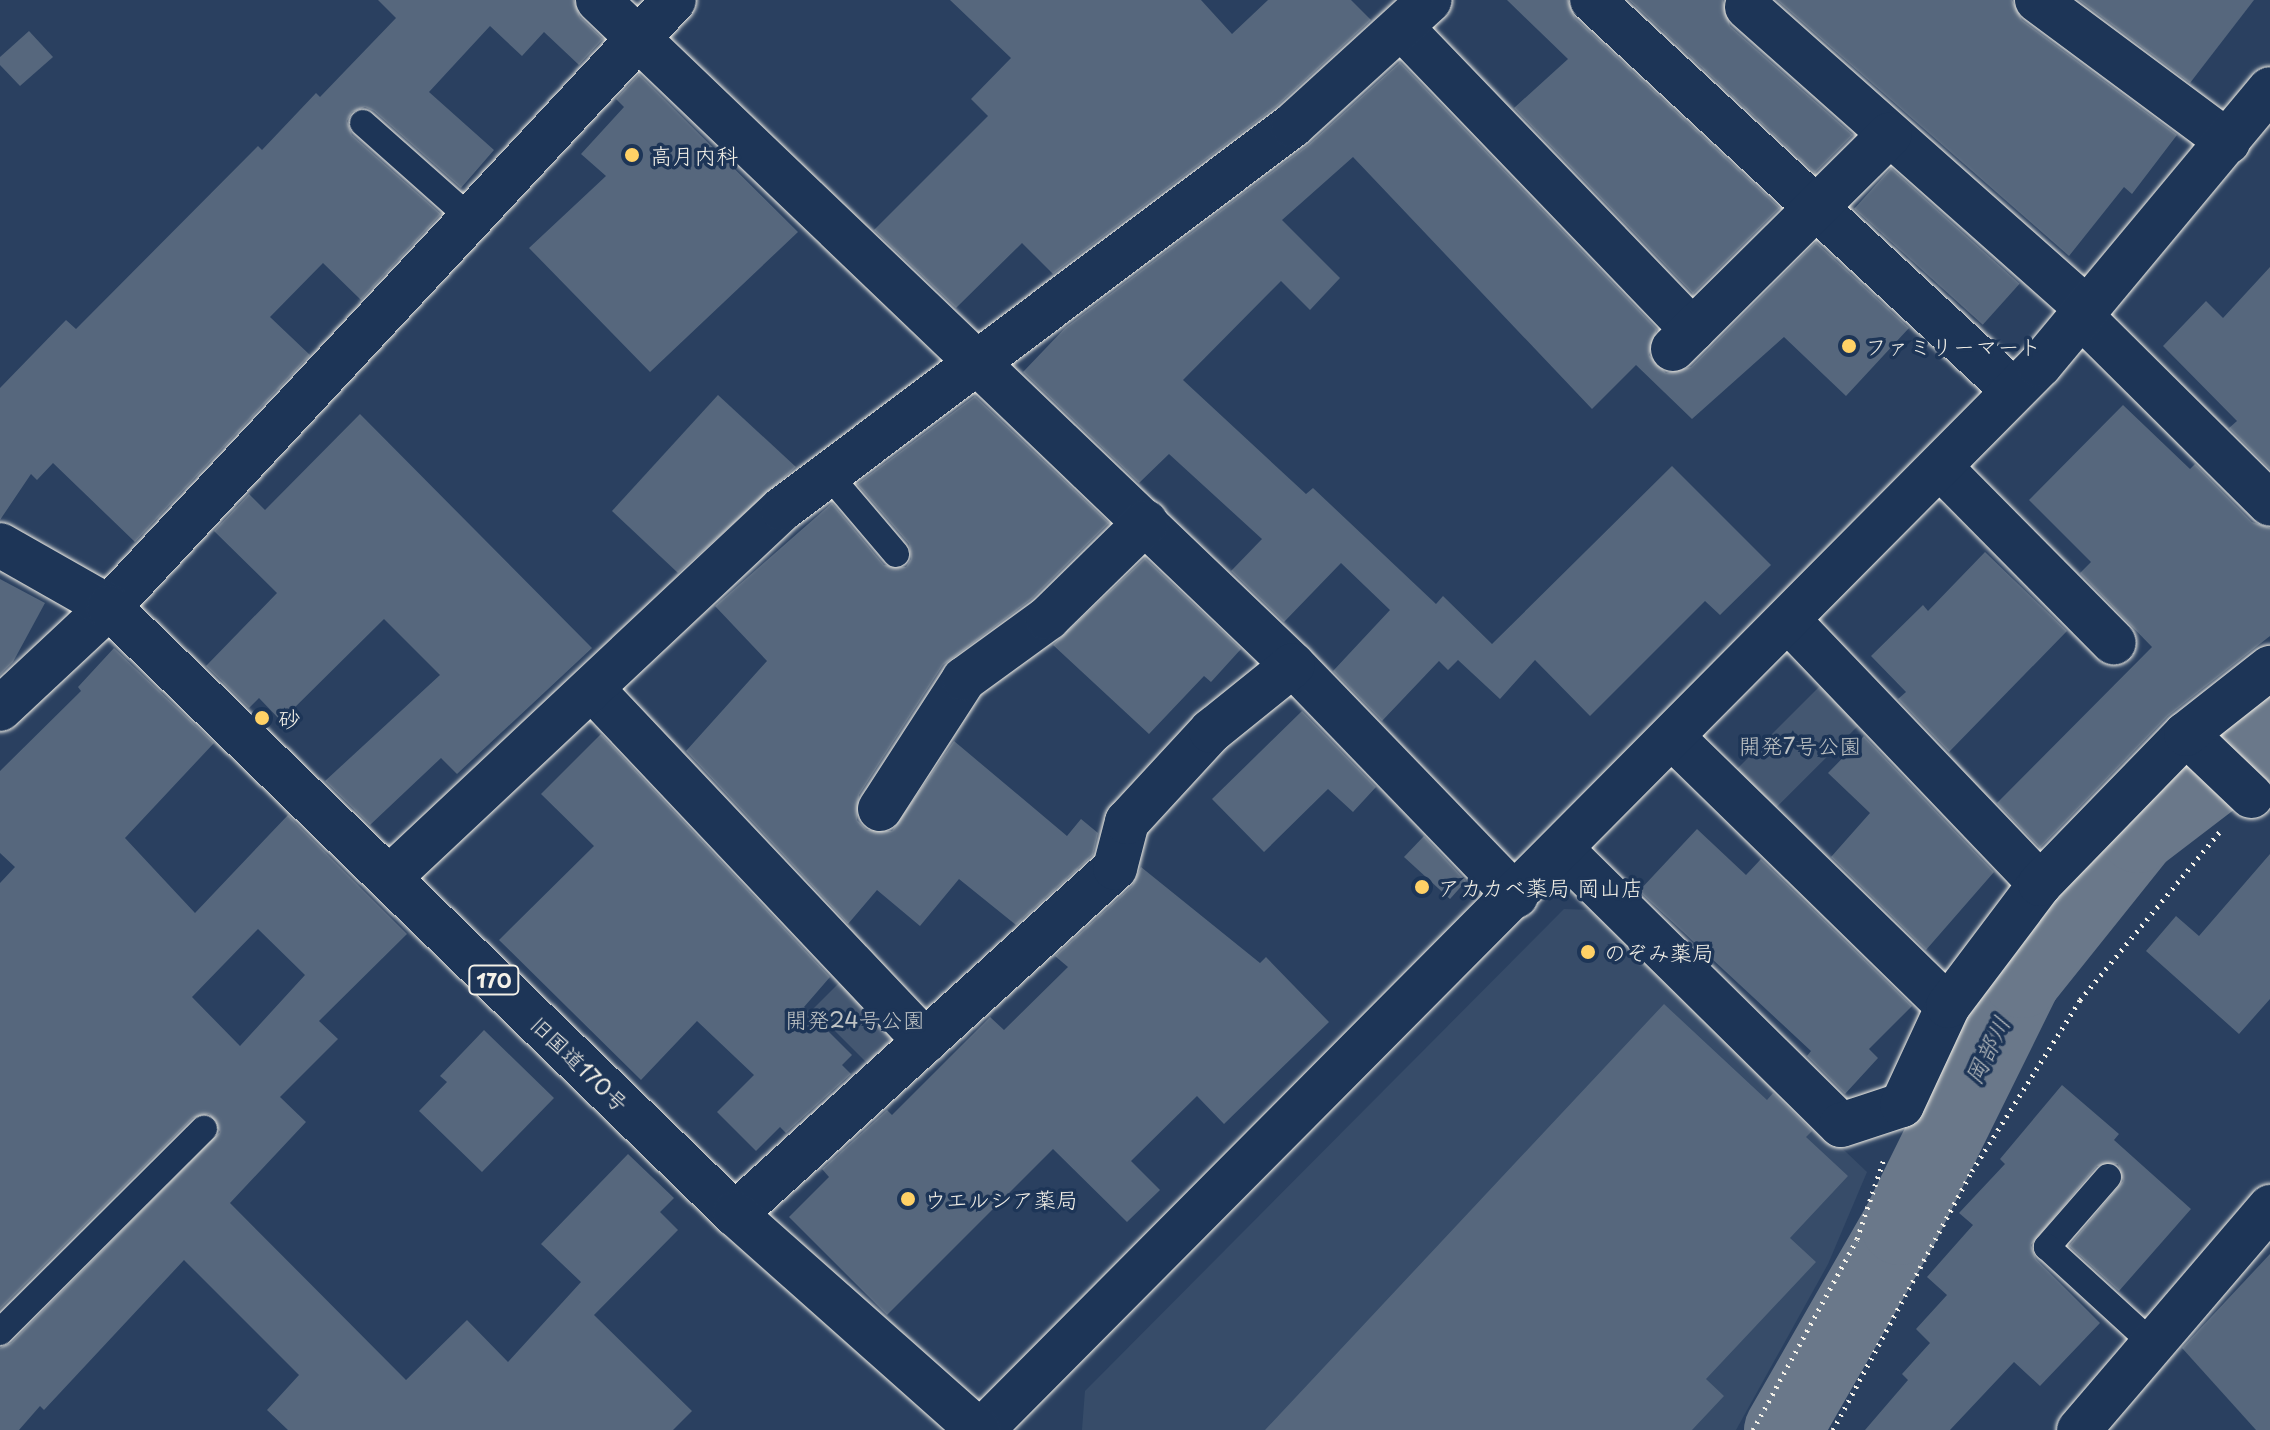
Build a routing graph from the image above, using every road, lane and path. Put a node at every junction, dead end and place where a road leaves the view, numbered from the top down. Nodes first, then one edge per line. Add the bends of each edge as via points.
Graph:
1 (598, 0) edge
2 (674, 0) edge
3 (1592, 0) edge
4 (2037, 0) edge
5 (1747, 7) dead end
6 (1416, 14) edge
7 (641, 37) junction
8 (2270, 89) edge
9 (363, 123) dead end
10 (1890, 134) junction
11 (2228, 142) junction
12 (1818, 210) junction
13 (471, 219) junction
14 (2085, 313) junction
15 (978, 359) junction
16 (2014, 391) junction
17 (1940, 467) junction
18 (828, 474) junction
19 (2268, 499) edge
20 (1146, 522) junction
21 (0, 545) edge
22 (896, 554) dead end
23 (109, 607) junction
24 (1788, 620) junction
25 (2114, 643) dead end
26 (1293, 665) junction
27 (2270, 668) edge
28 (594, 691) junction
29 (0, 709) edge
30 (2186, 734) junction
31 (1673, 738) junction
32 (2251, 796) joint
33 (880, 809) dead end
34 (1563, 851) junction
35 (389, 878) junction
36 (2040, 884) junction
37 (1516, 896) junction
38 (1948, 1006) junction
39 (925, 1041) junction
40 (1902, 1105) junction
41 (204, 1129) dead end
42 (2108, 1177) dead end
43 (2270, 1207) edge
44 (735, 1214) junction
45 (0, 1332) edge
46 (2153, 1344) junction
47 (980, 1430) edge
48 (1753, 1430) edge
49 (1833, 1430) edge
50 (2079, 1430) edge

1 - 7 main road
2 - 7 main road
3 - 12 main road
4 - 11 main road
5 - 10 main road
6 - 12 main road via 1682,341
6 - 15 main road via 1293,125
7 - 13 main road
7 - 15 main road
8 - 11 main road
9 - 13 lane
10 - 12 main road
10 - 14 main road
11 - 14 main road
12 - 16 main road
13 - 23 main road
14 - 16 main road
14 - 19 main road
15 - 18 main road
15 - 20 main road
16 - 17 main road
17 - 24 main road
17 - 25 main road
18 - 22 lane
18 - 28 main road via 721,561
20 - 26 main road
20 - 33 main road via 1048,618 964,679
21 - 23 main road, 旧国道170号 / 170
23 - 29 main road
23 - 35 main road, 旧国道170号 / 170
24 - 31 main road
24 - 36 main road
26 - 37 main road
26 - 39 main road via 1211,731 1127,822 1115,868
27 - 30 main road
28 - 35 main road
28 - 39 main road
30 - 32 main road
30 - 36 main road
31 - 34 main road
31 - 38 main road
32 - 49 path via 2080,1000 1972,1171
34 - 37 main road
34 - 40 main road via 1841,1125
35 - 44 main road, 旧国道170号 / 170
36 - 38 main road
37 - 47 main road
38 - 40 main road
39 - 44 main road
40 - 48 path via 1857,1239
41 - 45 lane
42 - 46 lane via 2047,1247
43 - 46 main road
44 - 47 main road, 旧国道170号 / 170
46 - 50 main road

